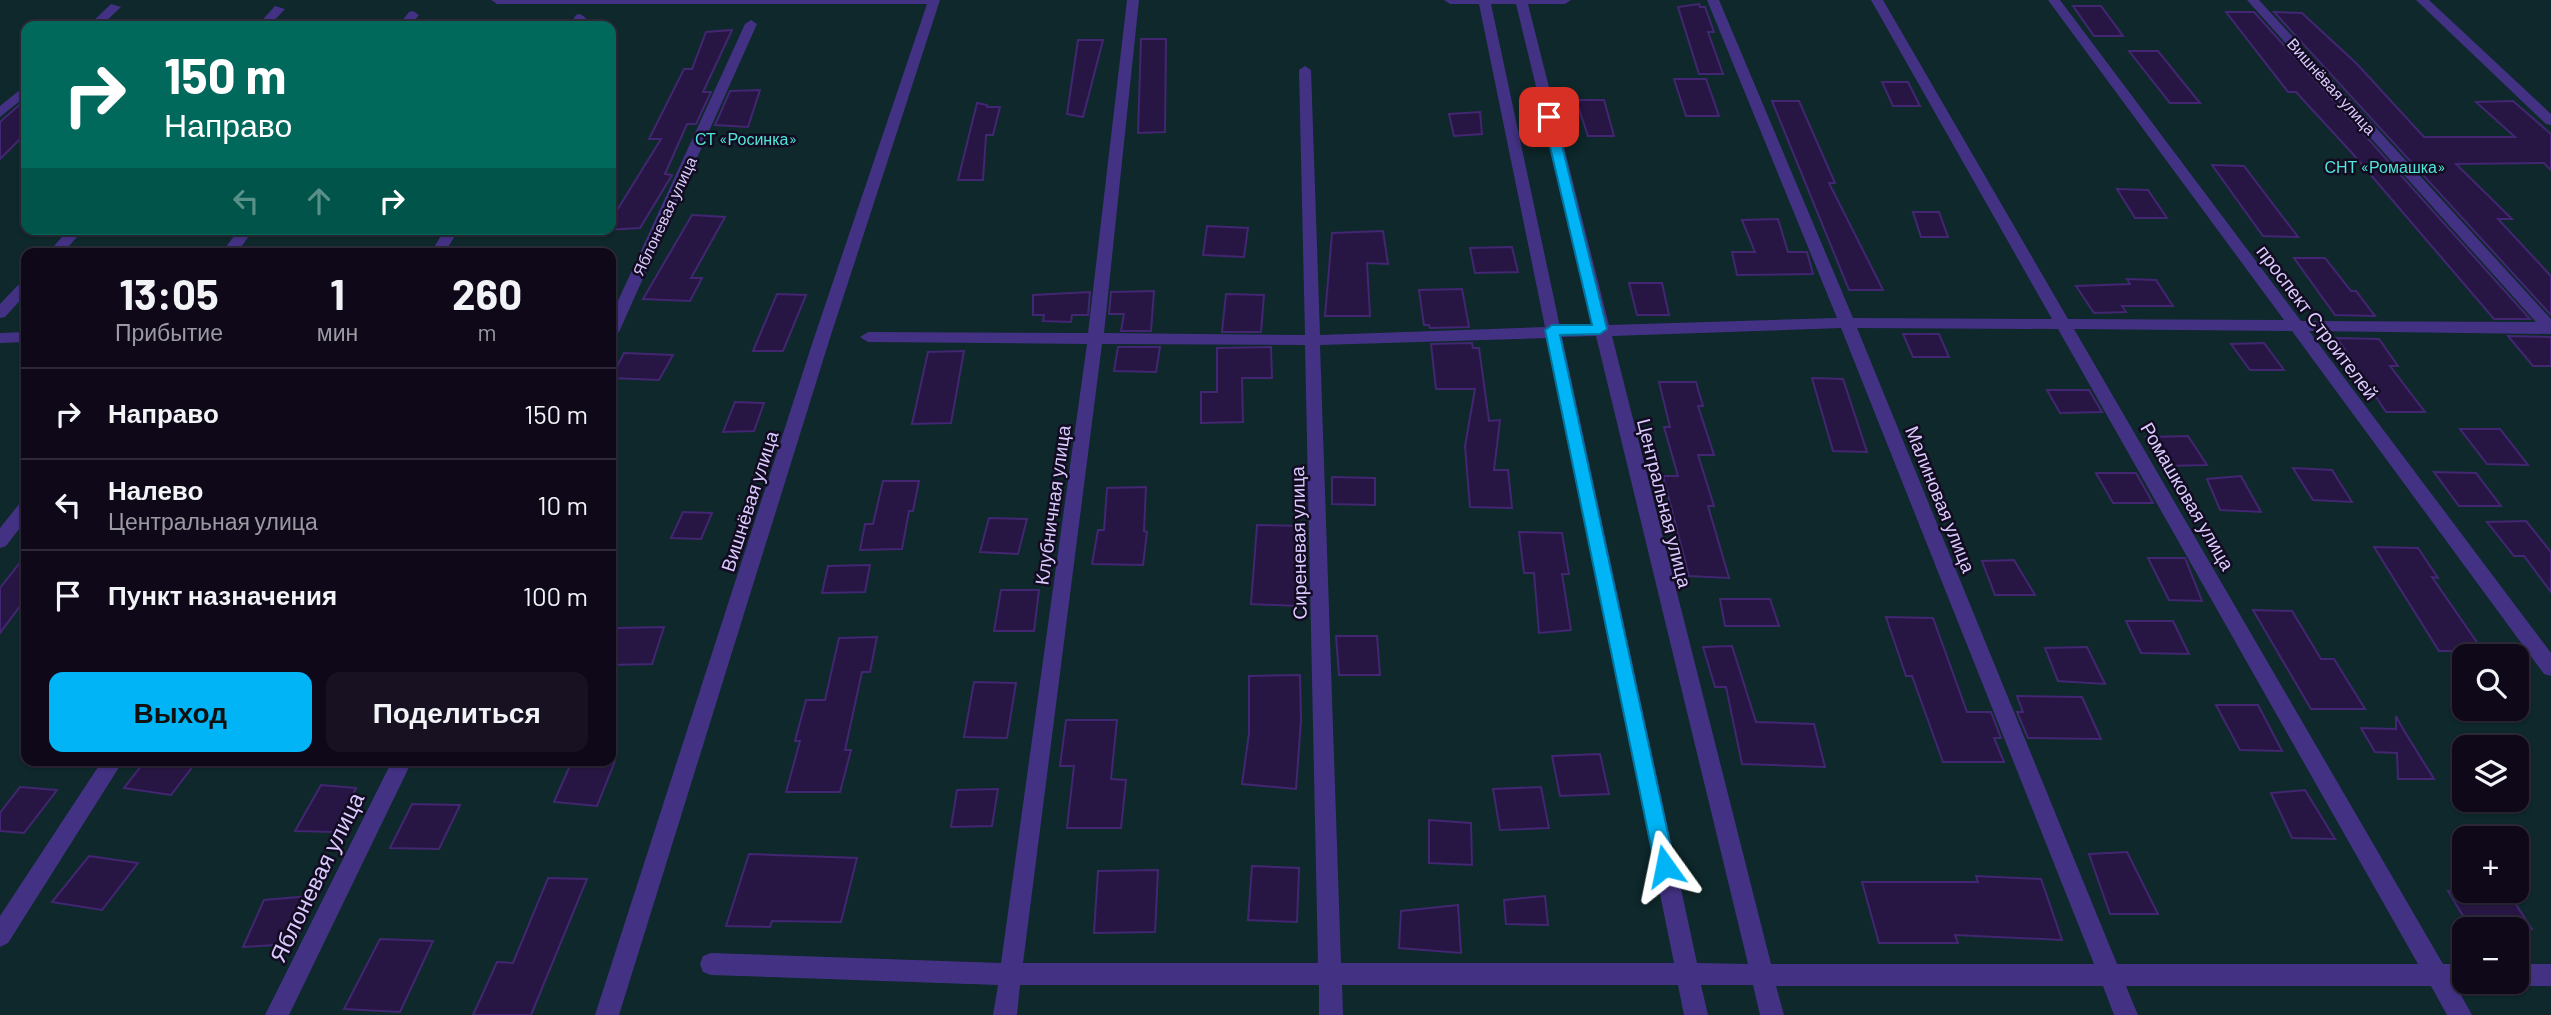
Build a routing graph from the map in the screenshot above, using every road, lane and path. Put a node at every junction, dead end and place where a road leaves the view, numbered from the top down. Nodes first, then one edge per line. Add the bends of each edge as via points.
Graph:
1 (497, 0) edge
2 (573, 0) edge
3 (934, 0) edge
4 (1133, 0) edge
5 (1450, 0) edge
6 (1484, 0) edge
7 (1521, 0) edge
8 (1565, 0) edge
9 (1713, 0) edge
10 (1877, 0) edge
11 (2054, 0) edge
12 (2253, 0) edge
13 (2422, 0) edge
14 (738, 1) edge
15 (115, 8) dead end
16 (279, 9) dead end
17 (413, 15) dead end
18 (100, 21) edge
19 (268, 21) edge
20 (408, 21) edge
21 (751, 24) dead end
22 (1305, 70) dead end
23 (21, 94) edge
24 (0, 113) edge
25 (2551, 121) edge
26 (71, 235) edge
27 (60, 248) edge
28 (21, 290) edge
29 (0, 313) edge
30 (616, 321) edge
31 (2064, 322) junction
32 (1847, 323) junction
33 (2297, 327) junction
34 (2551, 328) edge
35 (1600, 329) junction
36 (1552, 330) junction
37 (21, 337) edge
38 (868, 337) dead end
39 (0, 338) edge
40 (1096, 340) junction
41 (1314, 340) junction
42 (21, 514) edge
43 (0, 541) edge
44 (2551, 668) edge
45 (110, 766) edge
46 (400, 766) edge
47 (0, 936) edge
48 (711, 964) dead end
49 (1688, 973) junction
50 (1010, 974) junction
51 (1330, 974) junction
52 (1762, 974) junction
53 (2109, 974) junction
54 (2437, 975) junction
55 (2452, 975) edge
56 (2529, 975) edge
57 (2551, 975) edge
58 (277, 1015) edge
59 (607, 1015) edge
60 (1004, 1015) edge
61 (1331, 1015) edge
62 (1696, 1015) edge
63 (1772, 1015) edge
64 (2126, 1015) edge
65 (2460, 1015) edge

1 - 2 street
2 - 14 street
3 - 14 street
3 - 59 street, Вишнёвая улица
4 - 40 street, Клубничная улица
5 - 6 street
6 - 7 street
6 - 36 street
7 - 8 street
7 - 35 street, Центральная улица
9 - 32 street, Малиновая улица
10 - 31 street, Ромашковая улица
11 - 33 street, проспект Строителей
12 - 34 street, Вишнёвая улица
13 - 25 street
15 - 18 street
16 - 19 street
17 - 20 street
21 - 30 street, Яблоневая улица
22 - 41 street, Сиреневая улица
23 - 24 street
26 - 27 street
28 - 29 street
31 - 32 street
31 - 33 street
31 - 54 street, Ромашковая улица
32 - 35 street
32 - 53 street, Малиновая улица
33 - 34 street
33 - 44 street, проспект Строителей
35 - 36 street
35 - 52 street, Центральная улица
36 - 41 street
36 - 49 street
37 - 39 street
38 - 40 street
40 - 41 street
40 - 50 street, Клубничная улица
41 - 51 street, Сиреневая улица
42 - 43 street
45 - 47 street
46 - 58 street, Яблоневая улица
48 - 50 street
49 - 51 street
49 - 52 street
49 - 62 street
50 - 51 street
50 - 60 street, Клубничная улица
51 - 61 street, Сиреневая улица
52 - 53 street
52 - 63 street, Центральная улица
53 - 54 street
53 - 64 street, Малиновая улица
54 - 55 street
54 - 65 street, Ромашковая улица
56 - 57 street

